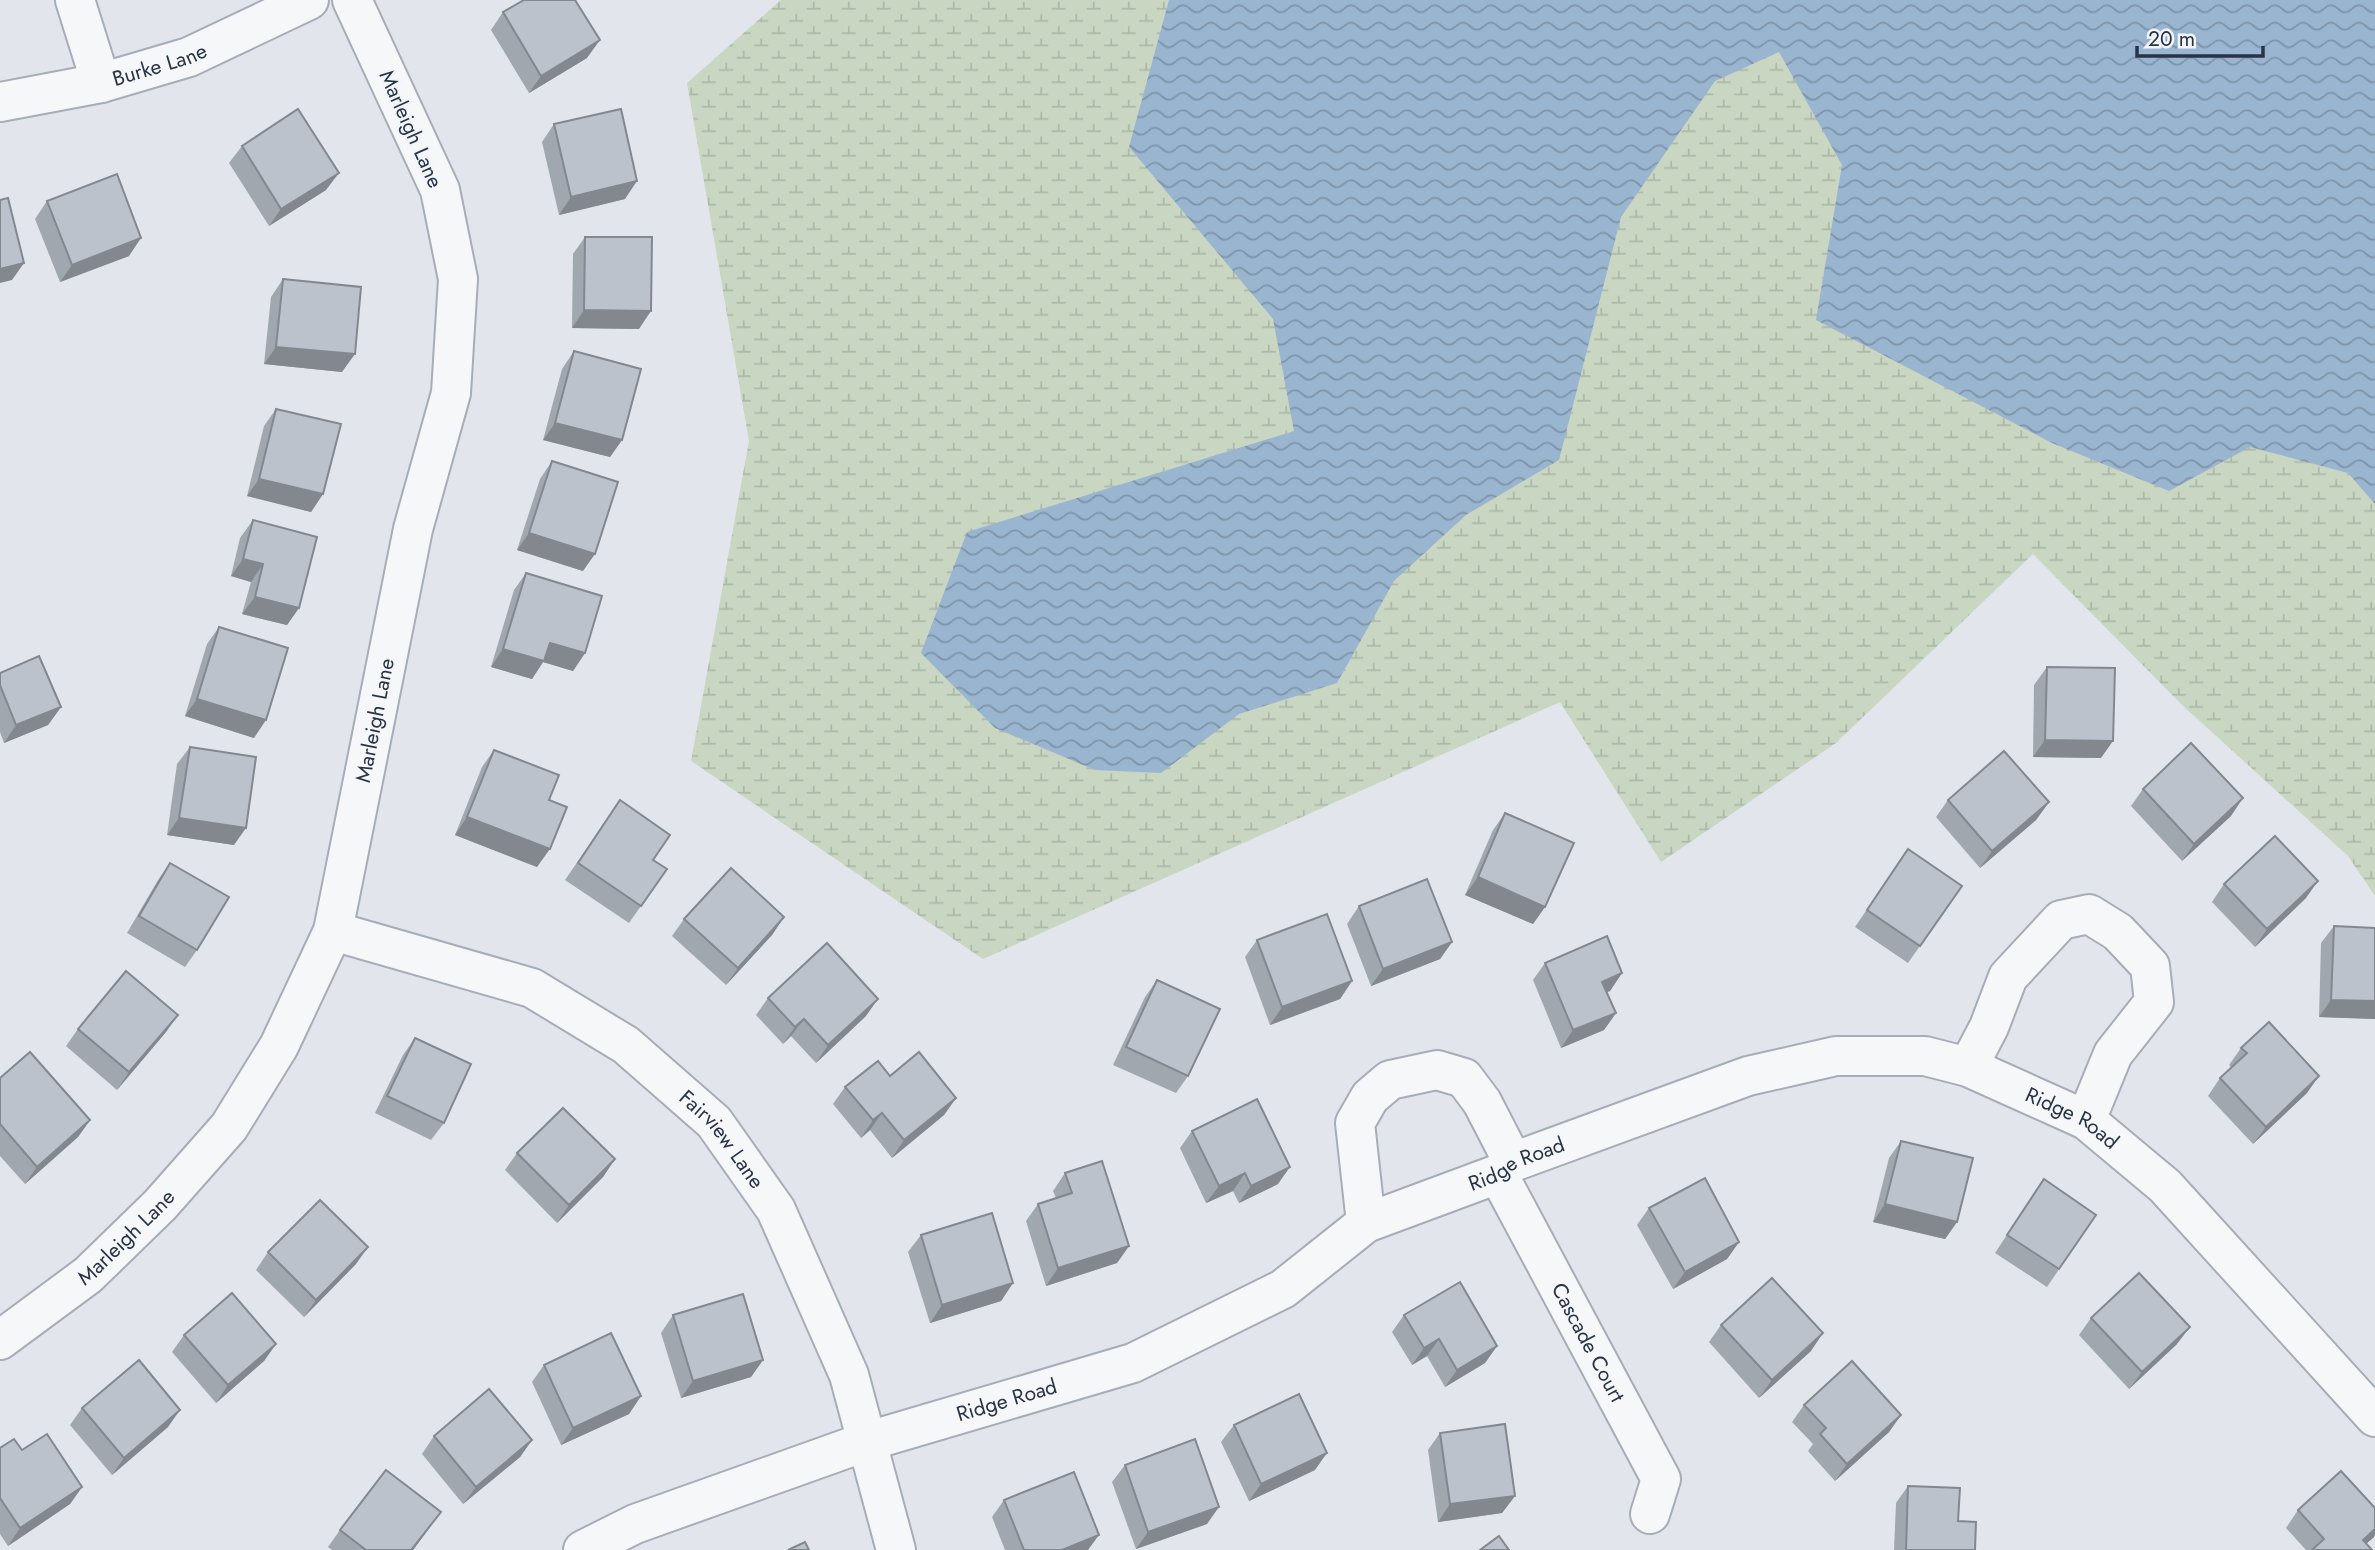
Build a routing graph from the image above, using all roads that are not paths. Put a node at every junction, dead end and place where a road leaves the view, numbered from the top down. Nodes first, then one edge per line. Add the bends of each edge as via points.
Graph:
1 (75, 0) edge
2 (309, 0) edge
3 (352, 0) edge
4 (101, 83) junction
5 (0, 103) edge
6 (333, 931) junction
7 (1968, 1067) junction
8 (2086, 1120) junction
9 (1506, 1168) junction
10 (1366, 1223) junction
11 (0, 1340) edge
12 (2375, 1417) edge
13 (865, 1442) junction
14 (1650, 1514) dead end
15 (583, 1550) edge
16 (896, 1550) edge

1 - 4 street
2 - 4 street, Burke Lane via 189,57
3 - 6 street, Marleigh Lane via 440,190 458,279 451,393 413,529
4 - 5 street, Burke Lane
6 - 11 street, Marleigh Lane via 279,1046 229,1127 160,1205 88,1275
6 - 13 street, Fairview Lane via 532,988 626,1045 714,1122 776,1210 849,1375
7 - 8 street, Ridge Road
7 - 8 street via 2008,976 2061,920 2089,914 2118,932 2150,966 2154,1002 2113,1054
7 - 9 street, Ridge Road via 1925,1056 1836,1056 1748,1076
8 - 12 street, Ridge Road via 2165,1186
9 - 10 street, Ridge Road
9 - 10 street, Cascade Court via 1482,1102 1464,1078 1437,1070 1390,1080 1370,1097 1355,1123
9 - 14 street, Cascade Court via 1661,1479
10 - 13 street, Ridge Road via 1283,1289 1133,1363
13 - 15 street, Ridge Road via 635,1524
13 - 16 street, Fairview Lane

